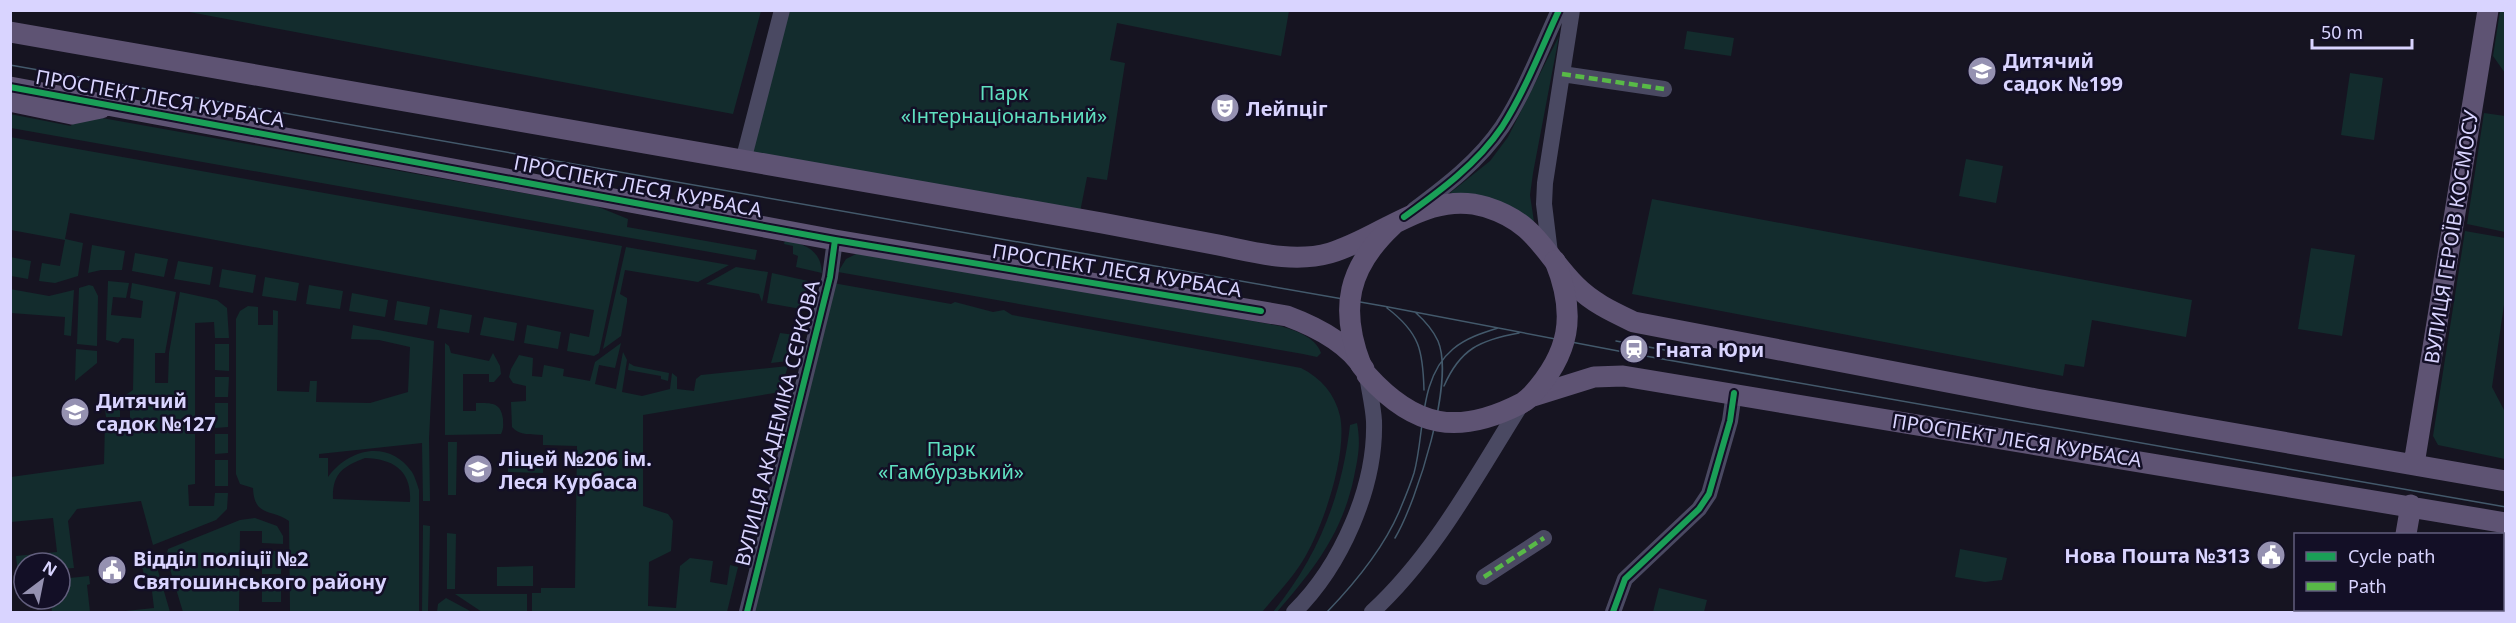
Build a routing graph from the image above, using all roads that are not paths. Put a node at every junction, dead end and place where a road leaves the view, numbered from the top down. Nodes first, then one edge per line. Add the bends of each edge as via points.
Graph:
1 (782, 10) edge
2 (1559, 10) edge
3 (1572, 10) edge
4 (2488, 10) edge
5 (10, 32) edge
6 (1562, 74) junction
7 (10, 87) edge
8 (1664, 89) dead end
9 (10, 101) edge
10 (116, 107) junction
11 (743, 160) junction
12 (1399, 221) junction
13 (835, 240) junction
14 (1552, 257) junction
15 (1364, 370) junction
16 (1734, 393) junction
17 (1526, 400) junction
18 (2414, 464) junction
19 (2505, 481) edge
20 (2411, 505) junction
21 (2505, 523) edge
22 (2406, 533) edge
23 (1544, 538) dead end
24 (1484, 577) dead end
25 (747, 612) edge
26 (1294, 612) edge
27 (1372, 612) edge
28 (1613, 612) edge

1 - 11 street
2 - 12 street via 1512,108 1489,144 1448,184
3 - 6 street
4 - 18 main road, ВУЛИЦЯ ГЕРОЇВ КОСМОСУ
5 - 11 main road, ПРОСПЕКТ ЛЕСЯ КУРБАСА
6 - 8 street
6 - 14 street via 1545,183
7 - 10 main road, ПРОСПЕКТ ЛЕСЯ КУРБАСА
9 - 10 main road via 72,114
10 - 13 main road, ПРОСПЕКТ ЛЕСЯ КУРБАСА via 589,193 640,216 714,231 758,225
11 - 12 main road, ПРОСПЕКТ ЛЕСЯ КУРБАСА via 1276,256 1313,257 1330,253
12 - 14 main road, ПРОСПЕКТ ЛЕСЯ КУРБАСА via 1439,206 1484,206 1525,227
12 - 15 main road, bridge via 1374,243 1351,289 1348,315 1352,340
13 - 15 main road, ПРОСПЕКТ ЛЕСЯ КУРБАСА via 1287,316 1321,331
13 - 25 street, ВУЛИЦЯ АКАДЕМІКА СЄРКОВА via 830,276
14 - 17 main road, bridge via 1564,284 1567,333 1560,357
14 - 18 main road via 1575,286 1596,303 1634,322 2036,399
15 - 17 main road, ПРОСПЕКТ ЛЕСЯ КУРБАСА, bridge via 1386,397 1411,413 1439,422 1468,423 1496,417
15 - 26 street via 1374,420 1365,488 1332,564
16 - 17 main road, ПРОСПЕКТ ЛЕСЯ КУРБАСА via 1623,376 1594,377
16 - 20 main road, ПРОСПЕКТ ЛЕСЯ КУРБАСА
16 - 28 street via 1709,494 1699,509 1624,579
17 - 27 street via 1424,558
18 - 19 main road
20 - 21 main road, ПРОСПЕКТ ЛЕСЯ КУРБАСА
20 - 22 main road
23 - 24 street

